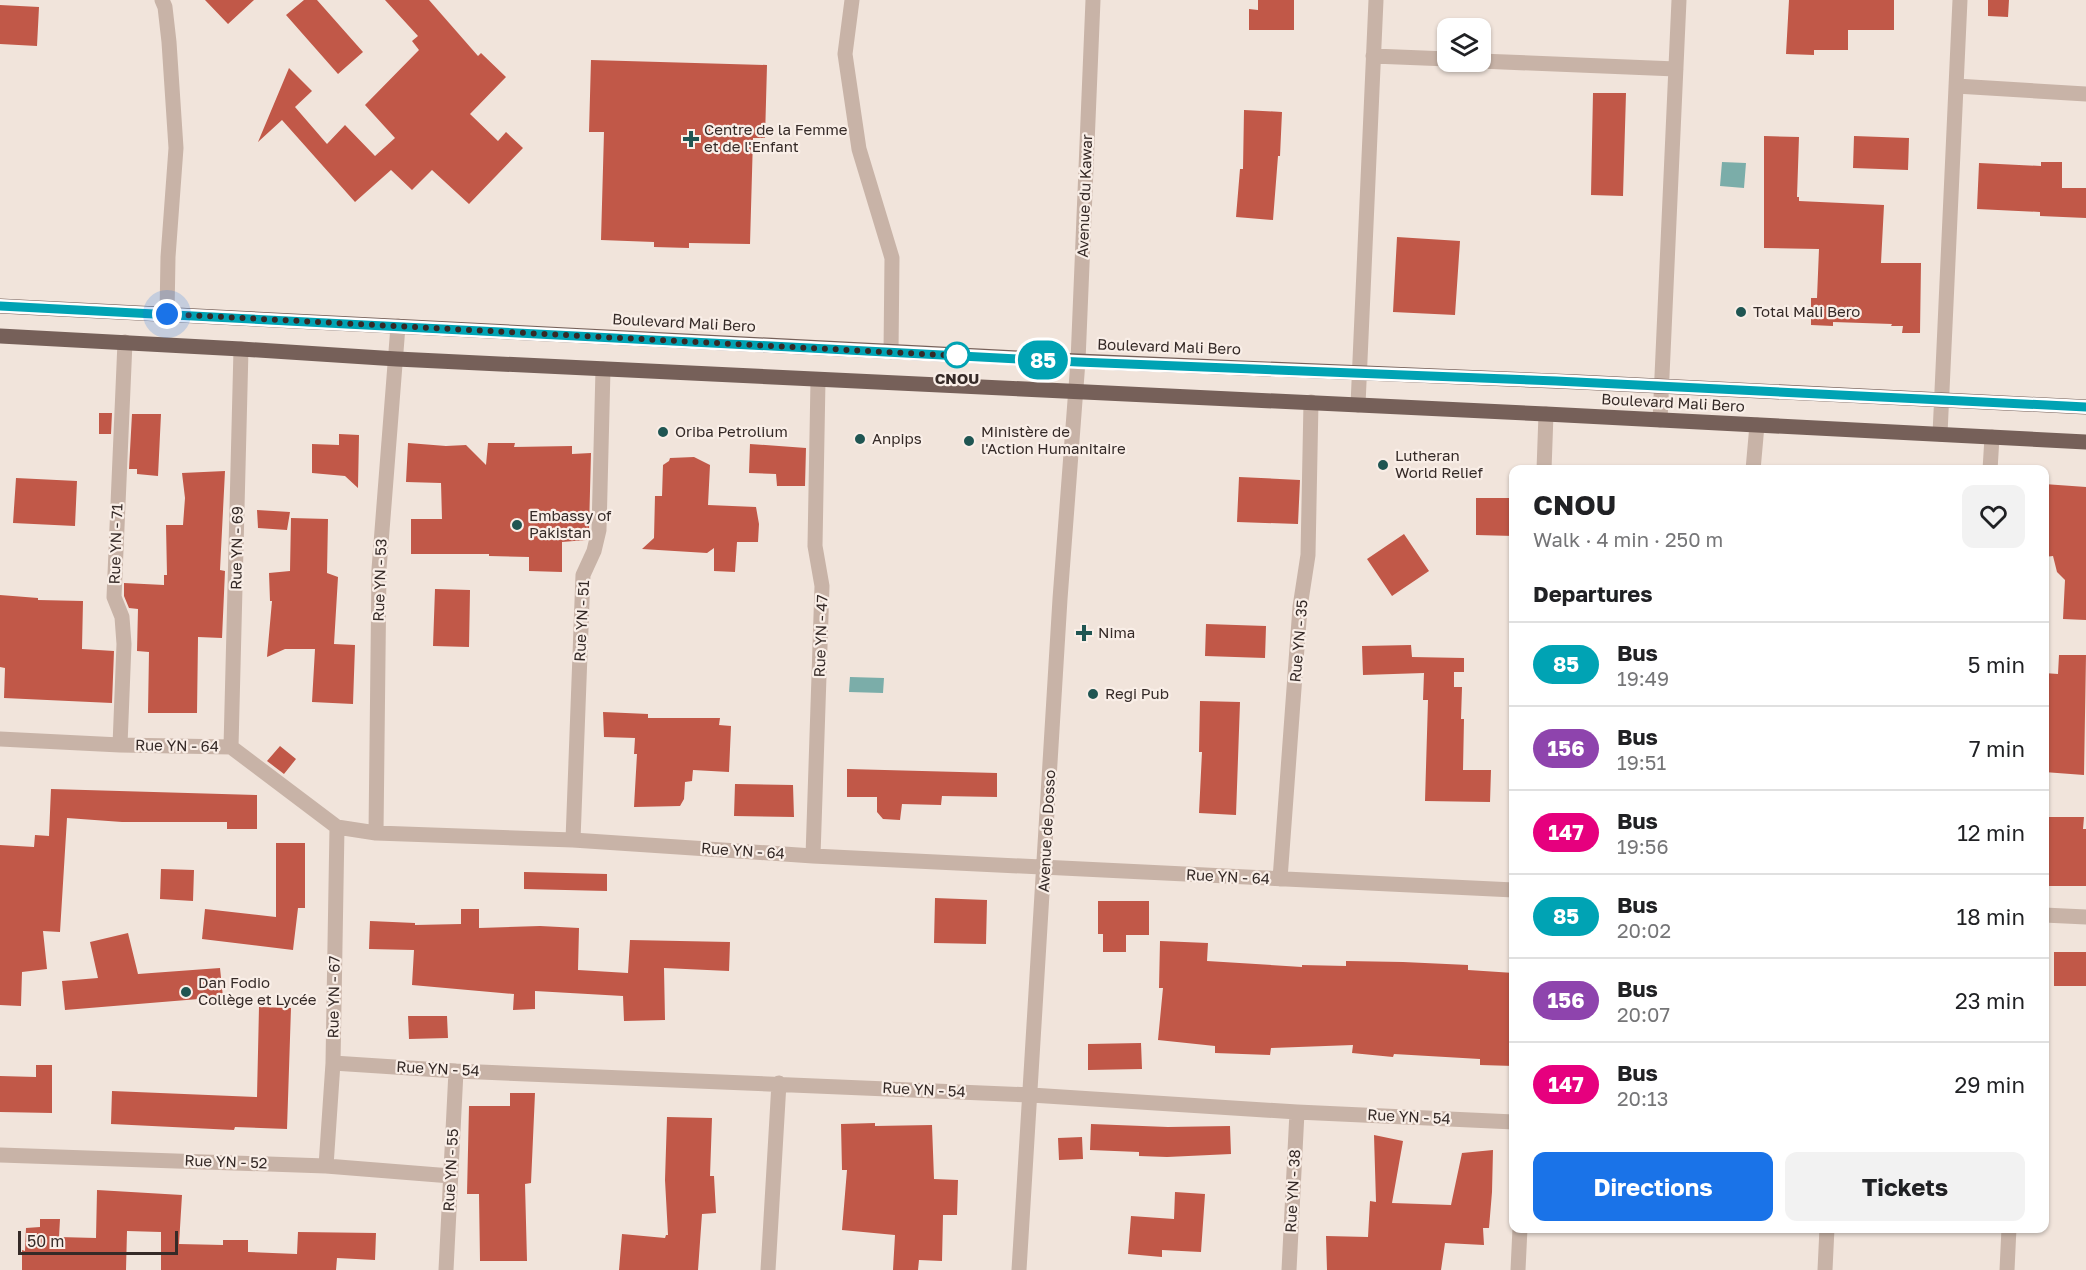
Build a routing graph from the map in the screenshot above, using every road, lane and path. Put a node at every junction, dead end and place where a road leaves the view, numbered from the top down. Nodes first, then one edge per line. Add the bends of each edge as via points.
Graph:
1 (162, 0) edge
2 (852, 0) edge
3 (1093, 0) edge
4 (1376, 0) edge
5 (1679, 0) edge
6 (1960, 0) edge
7 (1373, 56) junction
8 (1437, 59) edge
9 (1491, 61) edge
10 (1676, 69) junction
11 (1956, 86) junction
12 (2086, 94) edge
13 (0, 306) edge
14 (167, 314) junction
15 (398, 326) junction
16 (0, 336) edge
17 (125, 342) junction
18 (241, 349) junction
19 (891, 352) junction
20 (397, 359) junction
21 (1078, 362) junction
22 (603, 369) junction
23 (1360, 373) junction
24 (818, 380) junction
25 (1662, 386) junction
26 (1076, 393) junction
27 (1942, 400) junction
28 (1311, 402) junction
29 (1358, 405) junction
30 (2086, 407) edge
31 (1546, 414) junction
32 (1660, 420) junction
33 (1757, 425) junction
34 (1940, 434) junction
35 (1992, 437) junction
36 (2086, 442) edge
37 (1544, 465) edge
38 (1753, 465) edge
39 (1990, 465) edge
40 (0, 739) edge
41 (120, 745) junction
42 (231, 747) junction
43 (337, 827) junction
44 (376, 833) junction
45 (573, 840) junction
46 (813, 856) junction
47 (1045, 868) junction
48 (1280, 879) junction
49 (1509, 890) edge
50 (2049, 915) edge
51 (2086, 917) edge
52 (333, 1064) junction
53 (456, 1071) junction
54 (779, 1083) junction
55 (1031, 1095) junction
56 (1297, 1112) junction
57 (1509, 1122) edge
58 (0, 1155) edge
59 (326, 1166) junction
60 (451, 1176) junction
61 (1520, 1233) edge
62 (1827, 1233) edge
63 (2009, 1233) edge
64 (446, 1270) edge
65 (768, 1270) edge
66 (1019, 1270) edge
67 (1289, 1270) edge
68 (1518, 1270) edge
69 (1825, 1270) edge
70 (2007, 1270) edge

1 - 14 street via 169,42 176,148
2 - 19 street via 845,54 859,149 892,258
3 - 21 street, Avenue du Kawar
4 - 7 street
5 - 10 street
6 - 11 street
7 - 8 street
7 - 23 street
9 - 10 street
10 - 25 street
11 - 12 street
11 - 27 street
13 - 14 main road, Boulevard Mali Bero
14 - 15 main road, Boulevard Mali Bero
15 - 19 main road, Boulevard Mali Bero
15 - 20 street, Rue YN - 53
16 - 17 main road, Boulevard Mali Bero
17 - 18 main road, Boulevard Mali Bero
17 - 41 street, Rue YN - 71 via 114,597 122,617 124,644
18 - 20 main road, Boulevard Mali Bero
18 - 42 street, Rue YN - 69
19 - 21 main road, Boulevard Mali Bero
20 - 22 main road, Boulevard Mali Bero
20 - 44 street, Rue YN - 53 via 379,569
21 - 23 main road, Boulevard Mali Bero
21 - 26 street, Avenue du Kawar
22 - 24 main road, Boulevard Mali Bero
22 - 45 street, Rue YN - 51 via 599,530 583,575
23 - 25 main road, Boulevard Mali Bero
23 - 29 street
24 - 26 main road, Boulevard Mali Bero
24 - 46 street, Rue YN - 47 via 815,546 822,586
25 - 27 main road, Boulevard Mali Bero
25 - 32 street
26 - 28 main road, Boulevard Mali Bero
26 - 47 street, Avenue de Dosso
27 - 30 main road, Boulevard Mali Bero
27 - 34 street
28 - 29 main road, Boulevard Mali Bero
28 - 48 street, Rue YN - 35 via 1308,555 1300,608
29 - 31 main road, Boulevard Mali Bero
31 - 32 main road, Boulevard Mali Bero
31 - 37 street
32 - 33 main road, Boulevard Mali Bero
33 - 34 main road, Boulevard Mali Bero
33 - 38 street
34 - 35 main road, Boulevard Mali Bero
35 - 36 main road, Boulevard Mali Bero
35 - 39 street
40 - 41 street, Rue YN - 64
41 - 42 street, Rue YN - 64
42 - 43 street, Rue YN - 64
43 - 44 street, Rue YN - 64
43 - 52 street, Rue YN - 67
44 - 45 street, Rue YN - 64
45 - 46 street, Rue YN - 64
46 - 47 street, Rue YN - 64
47 - 48 street, Rue YN - 64
47 - 55 street, Avenue de Dosso
48 - 49 street, Rue YN - 64
50 - 51 street
52 - 53 street, Rue YN - 54
52 - 59 street, Rue YN - 67
53 - 54 street, Rue YN - 54
53 - 60 street, Rue YN - 55
54 - 55 street, Rue YN - 54
54 - 65 street
55 - 56 street, Rue YN - 54
55 - 66 street, Avenue de Dosso
56 - 57 street, Rue YN - 54
56 - 67 street, Rue YN - 38
58 - 59 street, Rue YN - 52
59 - 60 street, Rue YN - 52
60 - 64 street, Rue YN - 55
61 - 68 street
62 - 69 street
63 - 70 street

